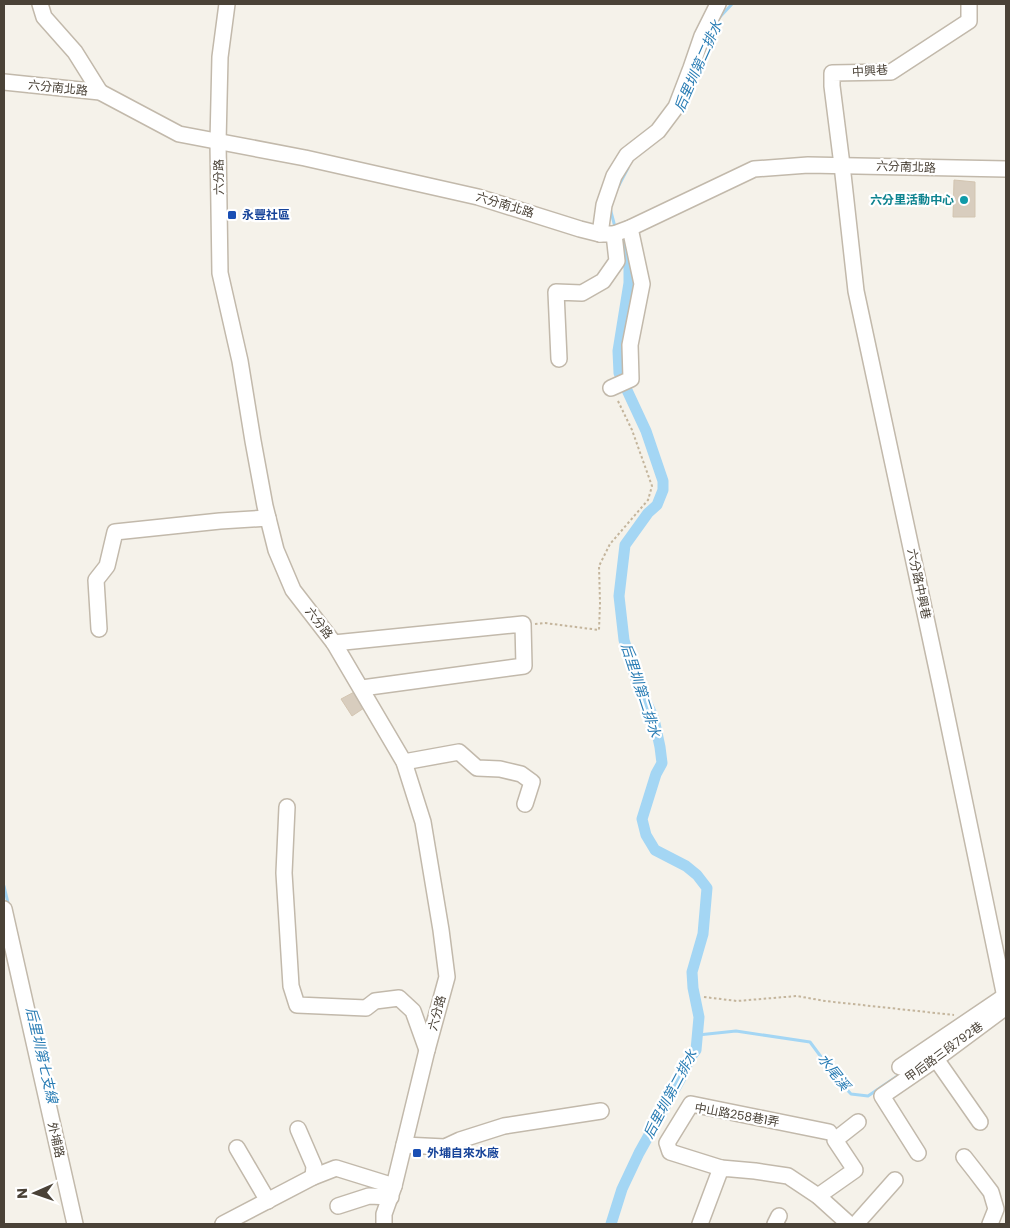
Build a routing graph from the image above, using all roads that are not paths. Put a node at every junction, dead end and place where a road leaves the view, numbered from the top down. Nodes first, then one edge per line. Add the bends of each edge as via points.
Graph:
1 (40, 4) edge
2 (227, 4) edge
3 (718, 4) edge
4 (969, 4) edge
5 (4, 82) edge
6 (100, 92) junction
7 (218, 142) junction
8 (842, 165) junction
9 (1006, 170) edge
10 (630, 228) junction
11 (607, 234) junction
12 (558, 359) dead end
13 (612, 388) road end
14 (268, 518) junction
15 (99, 629) dead end
16 (334, 643) junction
17 (362, 688) junction
18 (404, 762) junction
19 (525, 804) dead end
20 (287, 807) dead end
21 (4, 909) edge
22 (1006, 1002) edge
23 (427, 1050) junction
24 (936, 1059) junction
25 (900, 1067) dead end
26 (601, 1112) dead end
27 (858, 1122) dead end
28 (980, 1122) dead end
29 (298, 1129) dead end
30 (829, 1132) dead end
31 (404, 1145) junction
32 (237, 1148) dead end
33 (918, 1153) dead end
34 (964, 1157) dead end
35 (721, 1168) junction
36 (313, 1177) junction
37 (895, 1180) dead end
38 (393, 1191) junction
39 (818, 1196) junction
40 (268, 1201) junction
41 (338, 1206) dead end
42 (252, 1218) edge
43 (75, 1224) edge
44 (223, 1224) edge
45 (384, 1224) edge
46 (700, 1224) edge
47 (848, 1224) edge
48 (856, 1224) edge
49 (990, 1224) edge

1 - 6 street via 44,17 75,52
2 - 7 street, 六分路 via 220,57
3 - 11 street via 702,36 676,106 658,131 627,155 614,176 604,205
4 - 8 street, 中興巷 via 969,21 891,72 832,73
5 - 6 street, 六分南北路
6 - 7 street, 六分南北路 via 179,134
7 - 11 street, 六分南北路 via 478,197 580,229
7 - 14 street, 六分路 via 220,273 240,361
8 - 9 street, 六分南北路
8 - 10 street, 六分南北路 via 754,169
8 - 22 street, 六分路中興巷 via 856,291
10 - 11 street, 六分南北路
10 - 13 street via 642,284 630,345 631,379
11 - 12 street via 617,261 603,281 582,293 556,292
14 - 15 street via 116,532 107,566 96,580
14 - 16 street, 六分路 via 276,550 293,590
16 - 17 street, 六分路
16 - 17 street via 523,624 524,666
17 - 18 street, 六分路
18 - 19 street via 459,752 478,768 520,774 532,782
18 - 23 street, 六分路 via 423,822 447,977
20 - 23 street via 284,873 291,986 297,1005 366,1008 375,1001 399,998 413,1011
21 - 43 street, 外埔路
22 - 24 street, 甲后路三段792巷
22 - 25 street
23 - 31 street, 六分路
24 - 28 street
24 - 33 street, 甲后路三段792巷 via 882,1096
26 - 31 street via 504,1126 445,1147
27 - 39 street via 836,1140 855,1170
29 - 36 street via 314,1166
30 - 35 street, 中山路258巷1弄 via 691,1104 667,1143 670,1152
31 - 38 street, 六分路
32 - 40 street
34 - 49 street via 991,1192 996,1209
35 - 39 street via 788,1176
35 - 46 street
36 - 38 street via 336,1168
36 - 40 street
37 - 48 street
38 - 41 street
38 - 45 street, 六分路 via 384,1214
39 - 47 street
40 - 42 street
42 - 44 street

